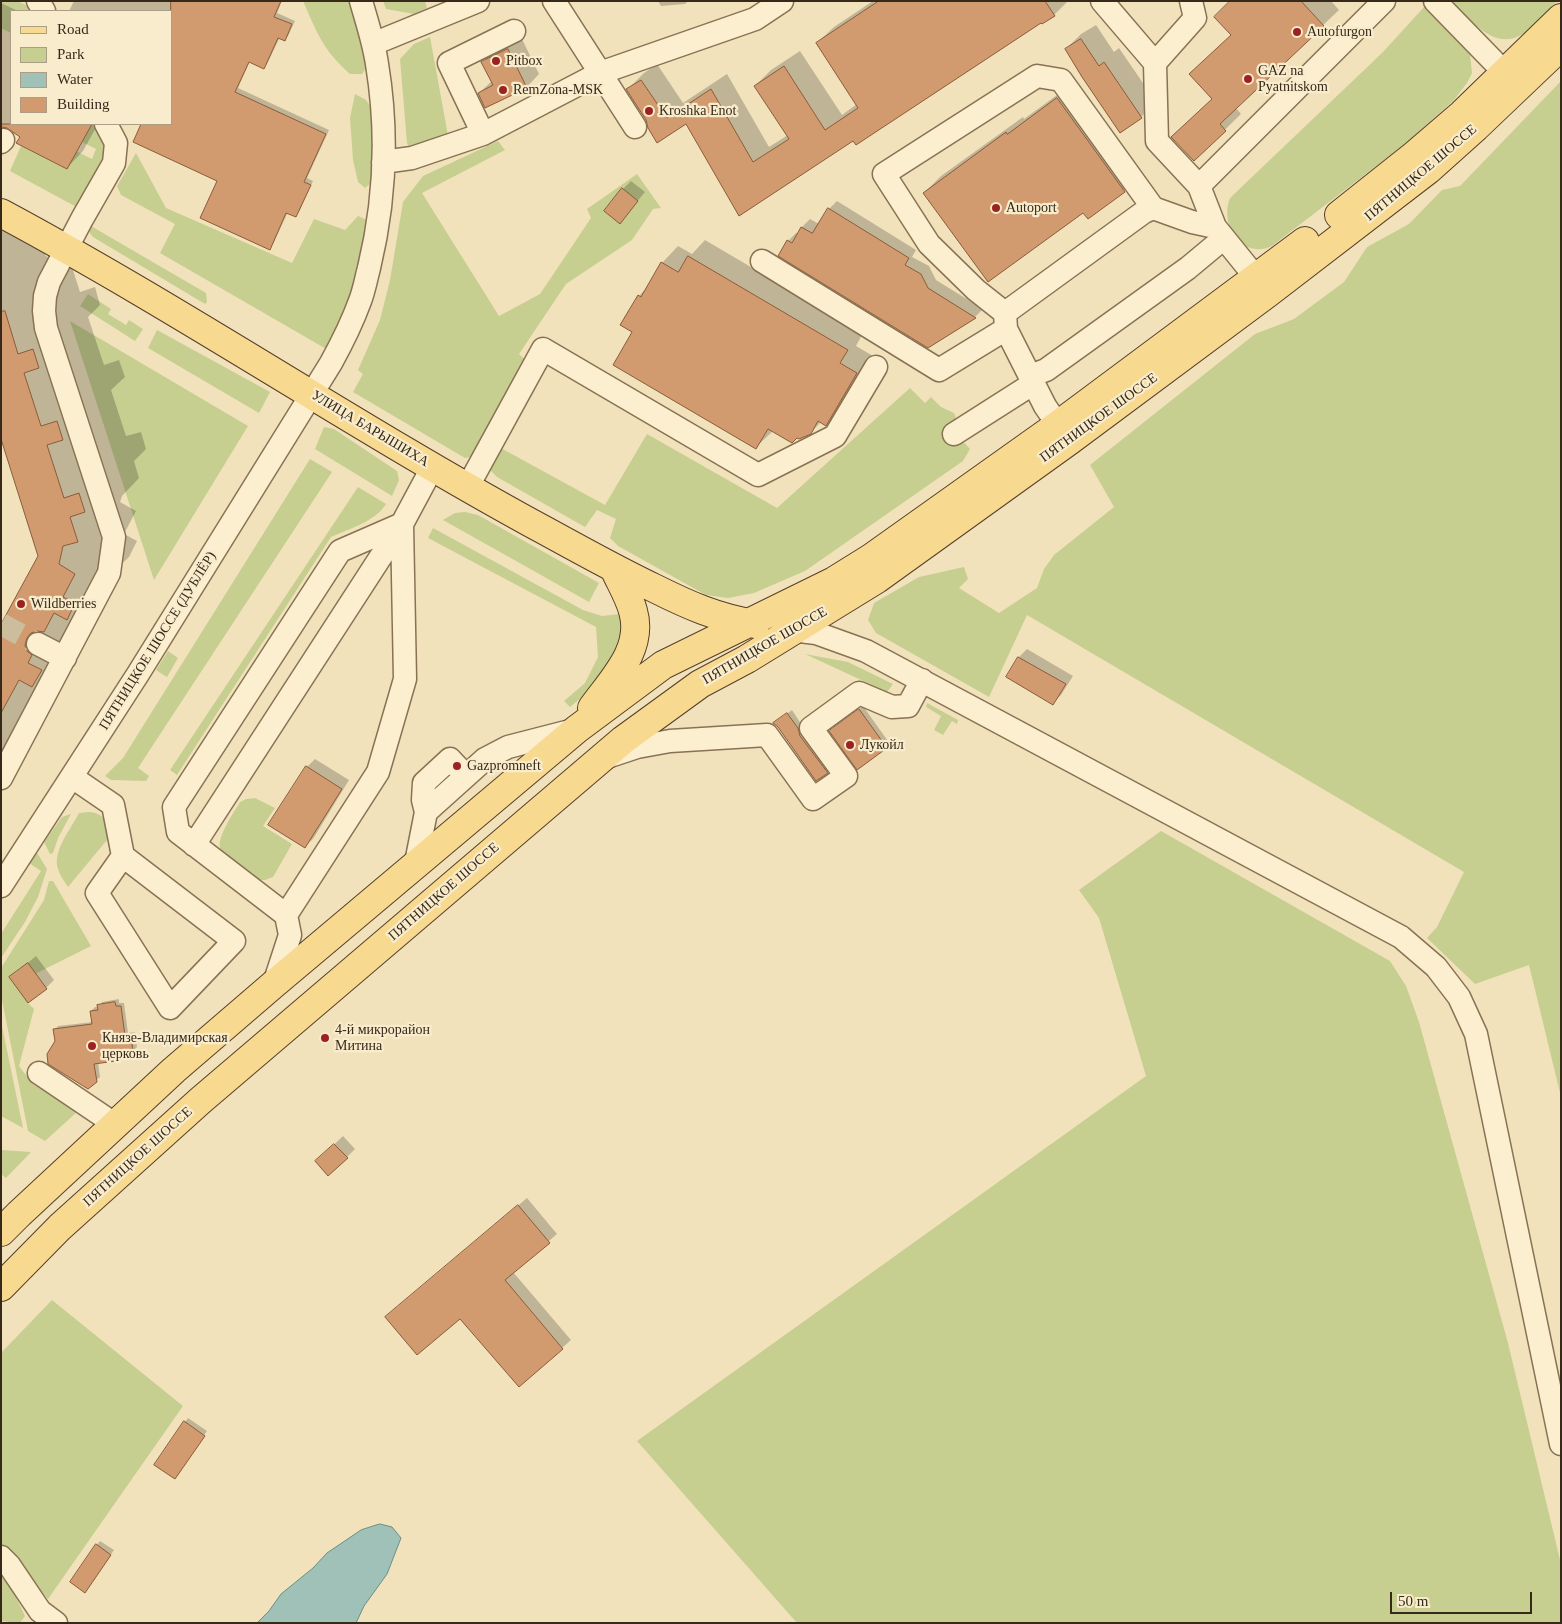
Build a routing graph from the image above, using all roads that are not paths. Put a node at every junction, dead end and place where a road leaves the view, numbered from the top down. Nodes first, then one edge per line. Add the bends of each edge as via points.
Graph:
1 (361, 1) edge
2 (478, 1) edge
3 (554, 1) edge
4 (782, 1) edge
5 (1102, 1) edge
6 (1191, 1) edge
7 (1384, 1) edge
8 (1435, 1) edge
9 (1561, 18) edge
10 (514, 31) dead end
11 (373, 44) junction
12 (1561, 46) edge
13 (1154, 63) junction
14 (600, 73) junction
15 (1505, 74) junction
16 (107, 125) edge
17 (635, 127) dead end
18 (483, 134) junction
19 (384, 162) junction
20 (1199, 186) junction
21 (1153, 208) junction
22 (1, 213) edge
23 (1219, 233) junction
24 (67, 248) junction
25 (762, 261) dead end
26 (1262, 286) junction
27 (1006, 321) junction
28 (876, 367) dead end
29 (1032, 380) junction
30 (312, 394) junction
31 (1058, 425) junction
32 (954, 434) dead end
33 (432, 468) junction
34 (467, 488) junction
35 (402, 524) junction
36 (614, 568) junction
37 (729, 624) junction
38 (792, 630) junction
39 (38, 644) tunnel mouth
40 (65, 658) junction
41 (922, 680) junction
42 (700, 684) junction
43 (577, 729) junction
44 (599, 760) junction
45 (72, 777) junction
46 (1, 778) edge
47 (194, 845) junction
48 (123, 856) junction
49 (416, 863) junction
50 (1, 886) edge
51 (286, 915) junction
52 (274, 984) junction
53 (39, 1073) dead end
54 (116, 1124) junction
55 (1, 1232) edge
56 (1, 1288) edge
57 (1561, 1444) edge
58 (1, 1557) edge
59 (43, 1619) edge

1 - 11 street, ПЯТНИЦКОЕ ШОССЕ (ДУБЛЁР)
2 - 11 street
3 - 14 street
4 - 14 street via 755,19
5 - 13 street
6 - 13 street via 1195,18
7 - 20 street
8 - 15 street
9 - 15 main road, ПЯТНИЦКОЕ ШОССЕ
10 - 18 street via 449,63
11 - 19 street, ПЯТНИЦКОЕ ШОССЕ (ДУБЛЁР) via 382,107
12 - 26 main road, ПЯТНИЦКОЕ ШОССЕ via 1428,170
13 - 20 street via 1157,141
14 - 17 street
14 - 18 street
15 - 26 main road, ПЯТНИЦКОЕ ШОССЕ
16 - 24 street via 116,142 114,163
18 - 19 street via 412,158
19 - 30 street, ПЯТНИЦКОЕ ШОССЕ (ДУБЛЁР) via 381,205 361,300 345,338
20 - 23 street
21 - 23 street
21 - 27 street
21 - 27 street via 1061,80 1037,76 884,174 929,244
22 - 24 main road, УЛИЦА БАРЫШИХА
23 - 26 street
23 - 29 street via 1188,268
24 - 30 main road, УЛИЦА БАРЫШИХА
24 - 40 street via 45,296 46,328 114,537 109,574
25 - 27 street via 939,370
26 - 31 main road, ПЯТНИЦКОЕ ШОССЕ
26 - 38 main road, ПЯТНИЦКОЕ ШОССЕ via 1068,441 877,578
27 - 29 street
28 - 34 street via 835,436 758,475 543,350
29 - 31 street
29 - 32 street
30 - 33 main road, УЛИЦА БАРЫШИХА
30 - 45 street, ПЯТНИЦКОЕ ШОССЕ (ДУБЛЁР)
31 - 37 main road, ПЯТНИЦКОЕ ШОССЕ via 834,581
33 - 34 main road, УЛИЦА БАРЫШИХА
33 - 35 street
34 - 36 main road, УЛИЦА БАРЫШИХА
35 - 47 street
35 - 47 street via 340,552 297,617 174,807 178,832
35 - 51 street via 405,679 378,772
36 - 37 main road, УЛИЦА БАРЫШИХА
36 - 43 main road via 634,613 632,648
37 - 38 main road, УЛИЦА БАРЫШИХА
37 - 42 main road via 724,654 717,667
37 - 43 main road, ПЯТНИЦКОЕ ШОССЕ via 663,665
38 - 41 street via 839,640
38 - 42 main road, ПЯТНИЦКОЕ ШОССЕ
39 - 40 street
40 - 46 street
41 - 44 street via 908,706 892,707 860,693 811,728 846,776 813,799 767,735 670,741 636,747
41 - 57 street via 1401,937 1436,967 1459,997 1476,1034
42 - 44 main road, ПЯТНИЦКОЕ ШОССЕ
43 - 49 main road, ПЯТНИЦКОЕ ШОССЕ
43 - 49 street via 508,747 485,759 426,812
44 - 56 main road, ПЯТНИЦКОЕ ШОССЕ via 201,1100 60,1227
45 - 48 street via 113,805
45 - 50 street, ПЯТНИЦКОЕ ШОССЕ (ДУБЛЁР)
47 - 51 street
48 - 48 street via 234,941 170,1008 97,893
49 - 52 main road, ПЯТНИЦКОЕ ШОССЕ
51 - 52 street via 290,935
52 - 54 main road, ПЯТНИЦКОЕ ШОССЕ
53 - 54 street
54 - 55 main road, ПЯТНИЦКОЕ ШОССЕ
58 - 59 street

